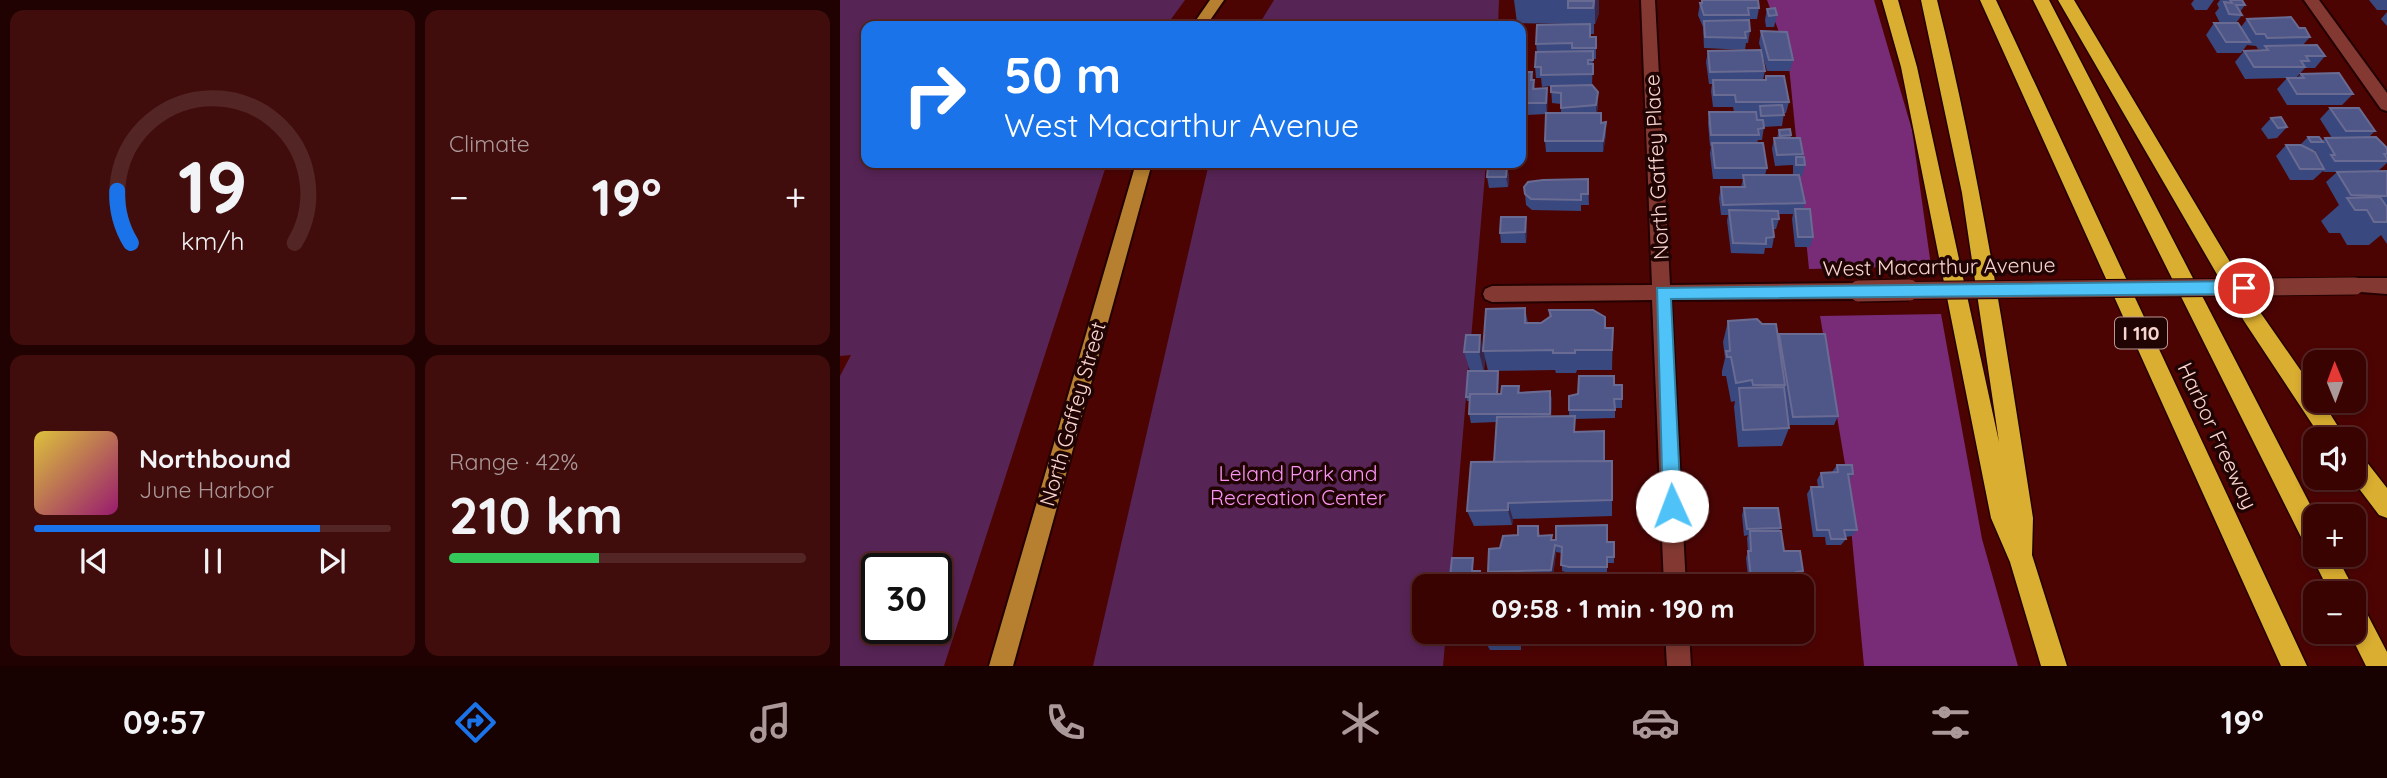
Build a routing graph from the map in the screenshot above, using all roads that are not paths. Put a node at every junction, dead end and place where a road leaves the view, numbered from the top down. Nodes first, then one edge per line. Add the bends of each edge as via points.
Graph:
1 (1217, 0) edge
2 (1648, 0) edge
3 (1889, 0) edge
4 (1929, 0) edge
5 (1987, 0) edge
6 (2041, 0) edge
7 (2066, 0) edge
8 (2311, 0) edge
9 (1202, 21) edge
10 (2387, 105) edge
11 (1143, 168) edge
12 (2387, 286) edge
13 (1663, 293) junction
14 (1492, 294) dead end
15 (2327, 427) edge
16 (2366, 480) edge
17 (2387, 507) edge
18 (2303, 515) edge
19 (2022, 561) junction
20 (1675, 574) edge
21 (2366, 639) edge
22 (1678, 644) edge
23 (1001, 666) edge
24 (1679, 666) edge
25 (2054, 666) edge
26 (2294, 666) edge
27 (2380, 666) edge

1 - 9 main road
2 - 13 street, North Gaffey Place
3 - 19 highway via 1909,67 2003,519
4 - 19 highway via 1969,168 2021,518
5 - 26 highway, Harbor Freeway / I 110
6 - 18 highway, Harbor Freeway / I 110
7 - 15 highway via 2250,315
8 - 10 street
11 - 23 main road, North Gaffey Street
12 - 13 street, West Macarthur Avenue, bridge
13 - 14 street, West Macarthur Avenue
13 - 20 street, North Gaffey Place
16 - 17 highway
19 - 25 highway
21 - 27 highway
22 - 24 street

